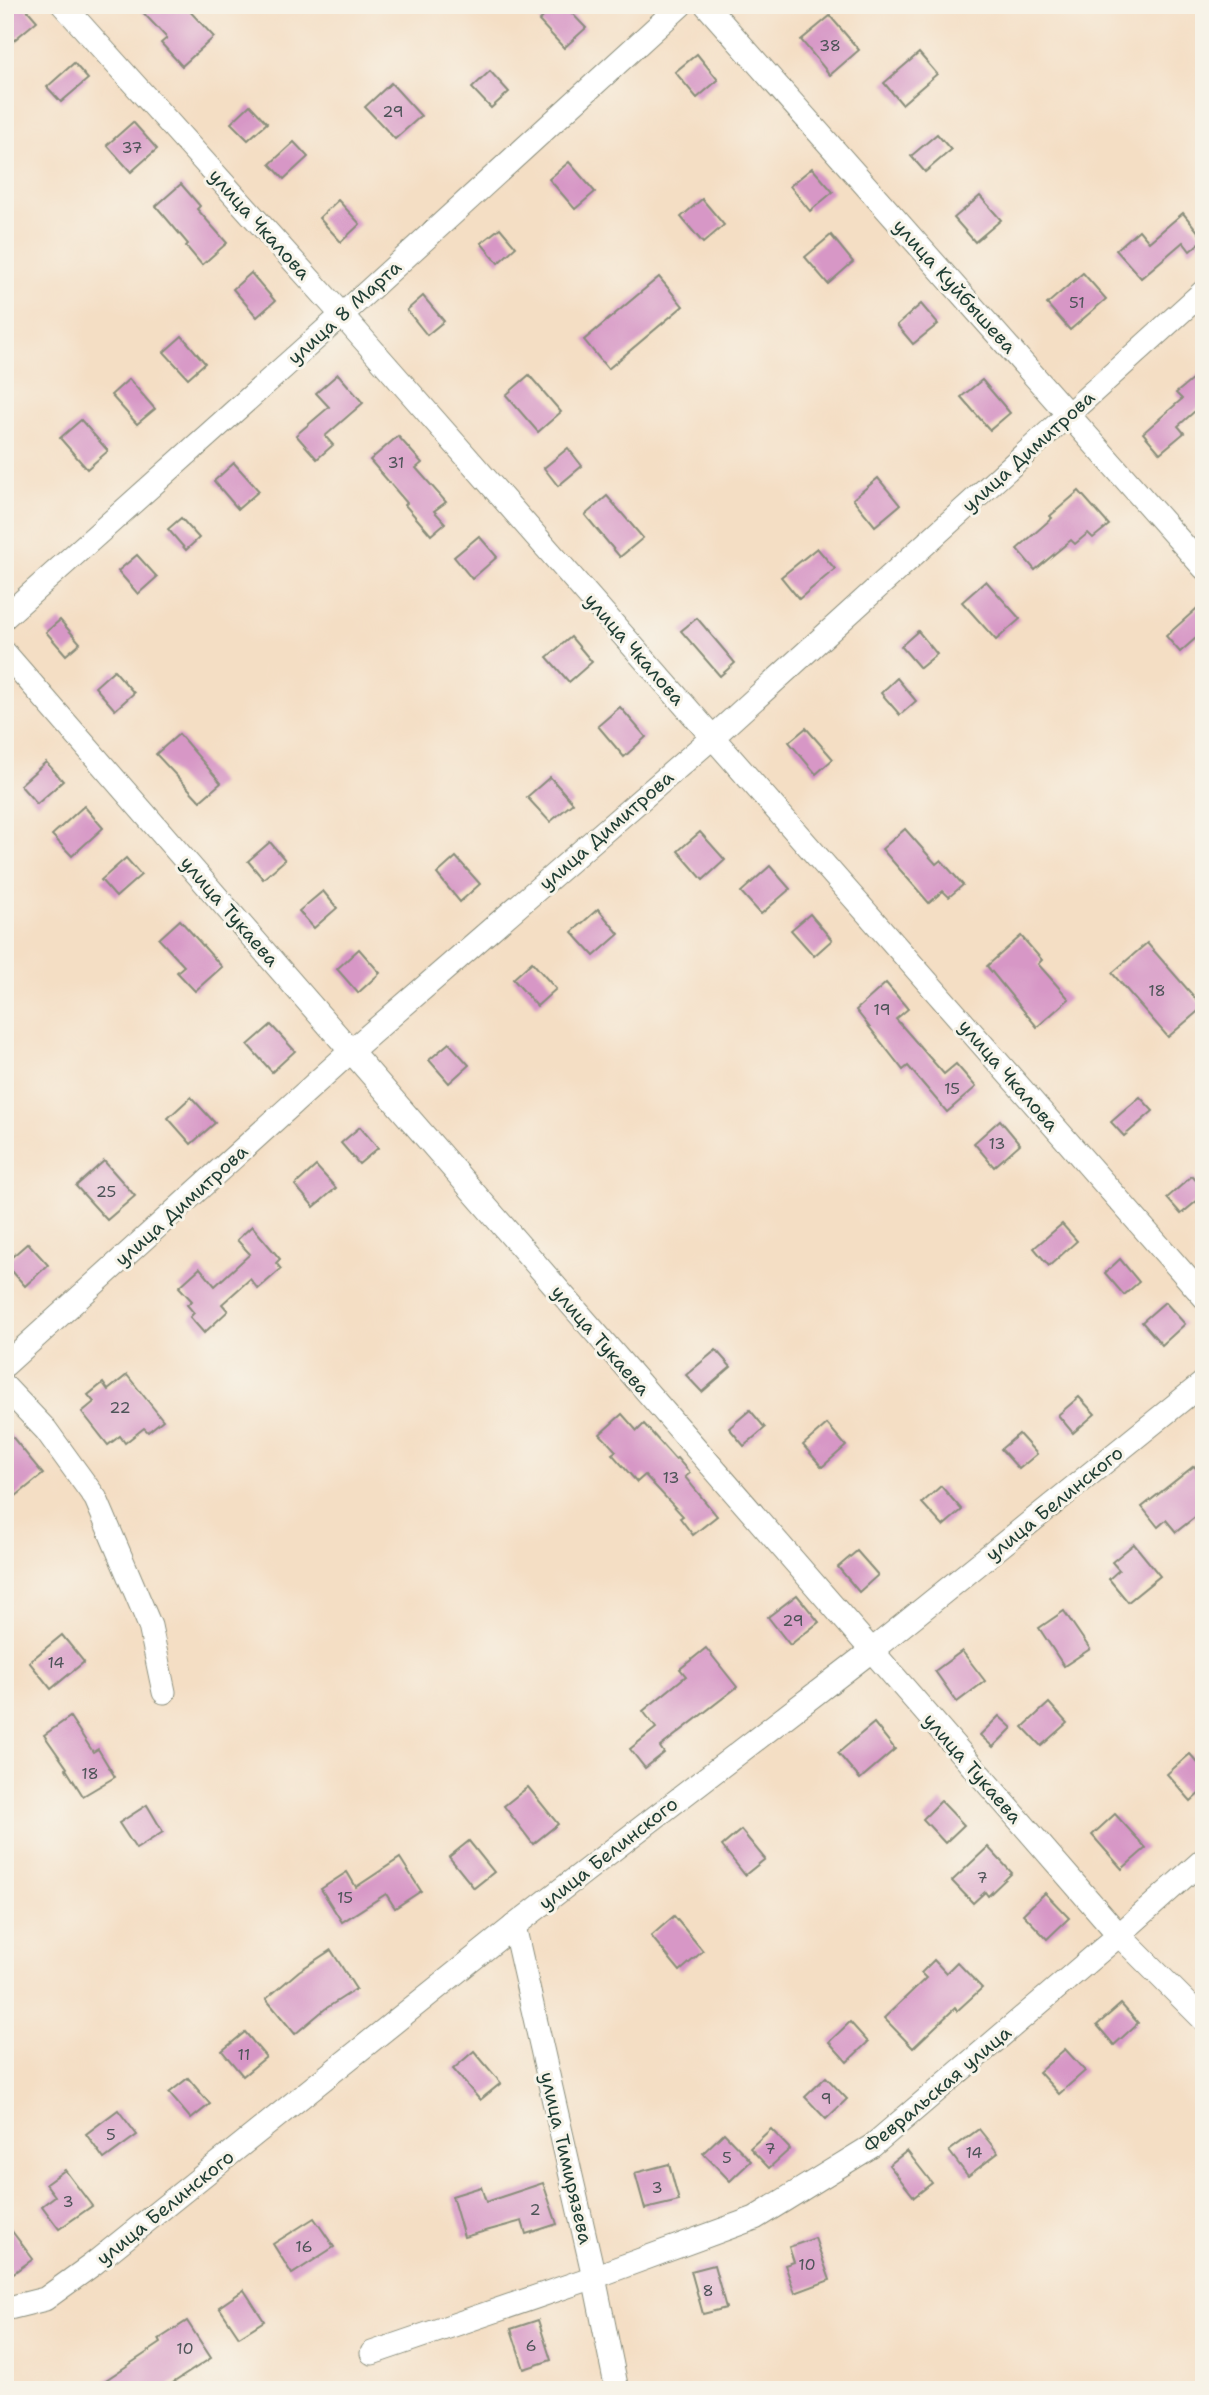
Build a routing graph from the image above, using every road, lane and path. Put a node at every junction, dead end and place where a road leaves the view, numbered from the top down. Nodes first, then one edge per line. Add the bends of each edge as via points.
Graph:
1 (63, 5) edge
2 (681, 5) edge
3 (706, 5) edge
4 (1204, 291) edge
5 (342, 315) junction
6 (1069, 414) junction
7 (1204, 568) edge
8 (5, 617) edge
9 (5, 653) edge
10 (713, 737) junction
11 (351, 1051) junction
12 (1204, 1297) edge
13 (5, 1365) edge
14 (1204, 1382) edge
15 (5, 1387) edge
16 (871, 1651) junction
17 (164, 1692) dead end
18 (1204, 1859) edge
19 (514, 1926) junction
20 (1119, 1935) junction
21 (1204, 2020) edge
22 (594, 2277) junction
23 (5, 2309) edge
24 (372, 2353) dead end
25 (617, 2390) edge

1 - 5 street, улица Чкалова
2 - 5 street, улица 8 Марта
3 - 6 street, улица Куйбышева
4 - 6 street, улица Димитрова
5 - 8 street, улица 8 Марта
5 - 10 street, улица Чкалова
6 - 7 street, улица Куйбышева
6 - 10 street, улица Димитрова
9 - 11 street, улица Тукаева
10 - 11 street, улица Димитрова
10 - 12 street, улица Чкалова
11 - 13 street, улица Димитрова
11 - 16 street, улица Тукаева
14 - 16 street, улица Белинского
15 - 17 street via 46,1430 96,1499 150,1626
16 - 19 street, улица Белинского
16 - 20 street, улица Тукаева
18 - 20 street, Февральская улица
19 - 22 street, улица Тимирязева
19 - 23 street, улица Белинского via 92,2265 45,2299
20 - 21 street, улица Тукаева
20 - 22 street, Февральская улица via 872,2146 755,2218
22 - 24 street, Февральская улица
22 - 25 street, улица Тимирязева

